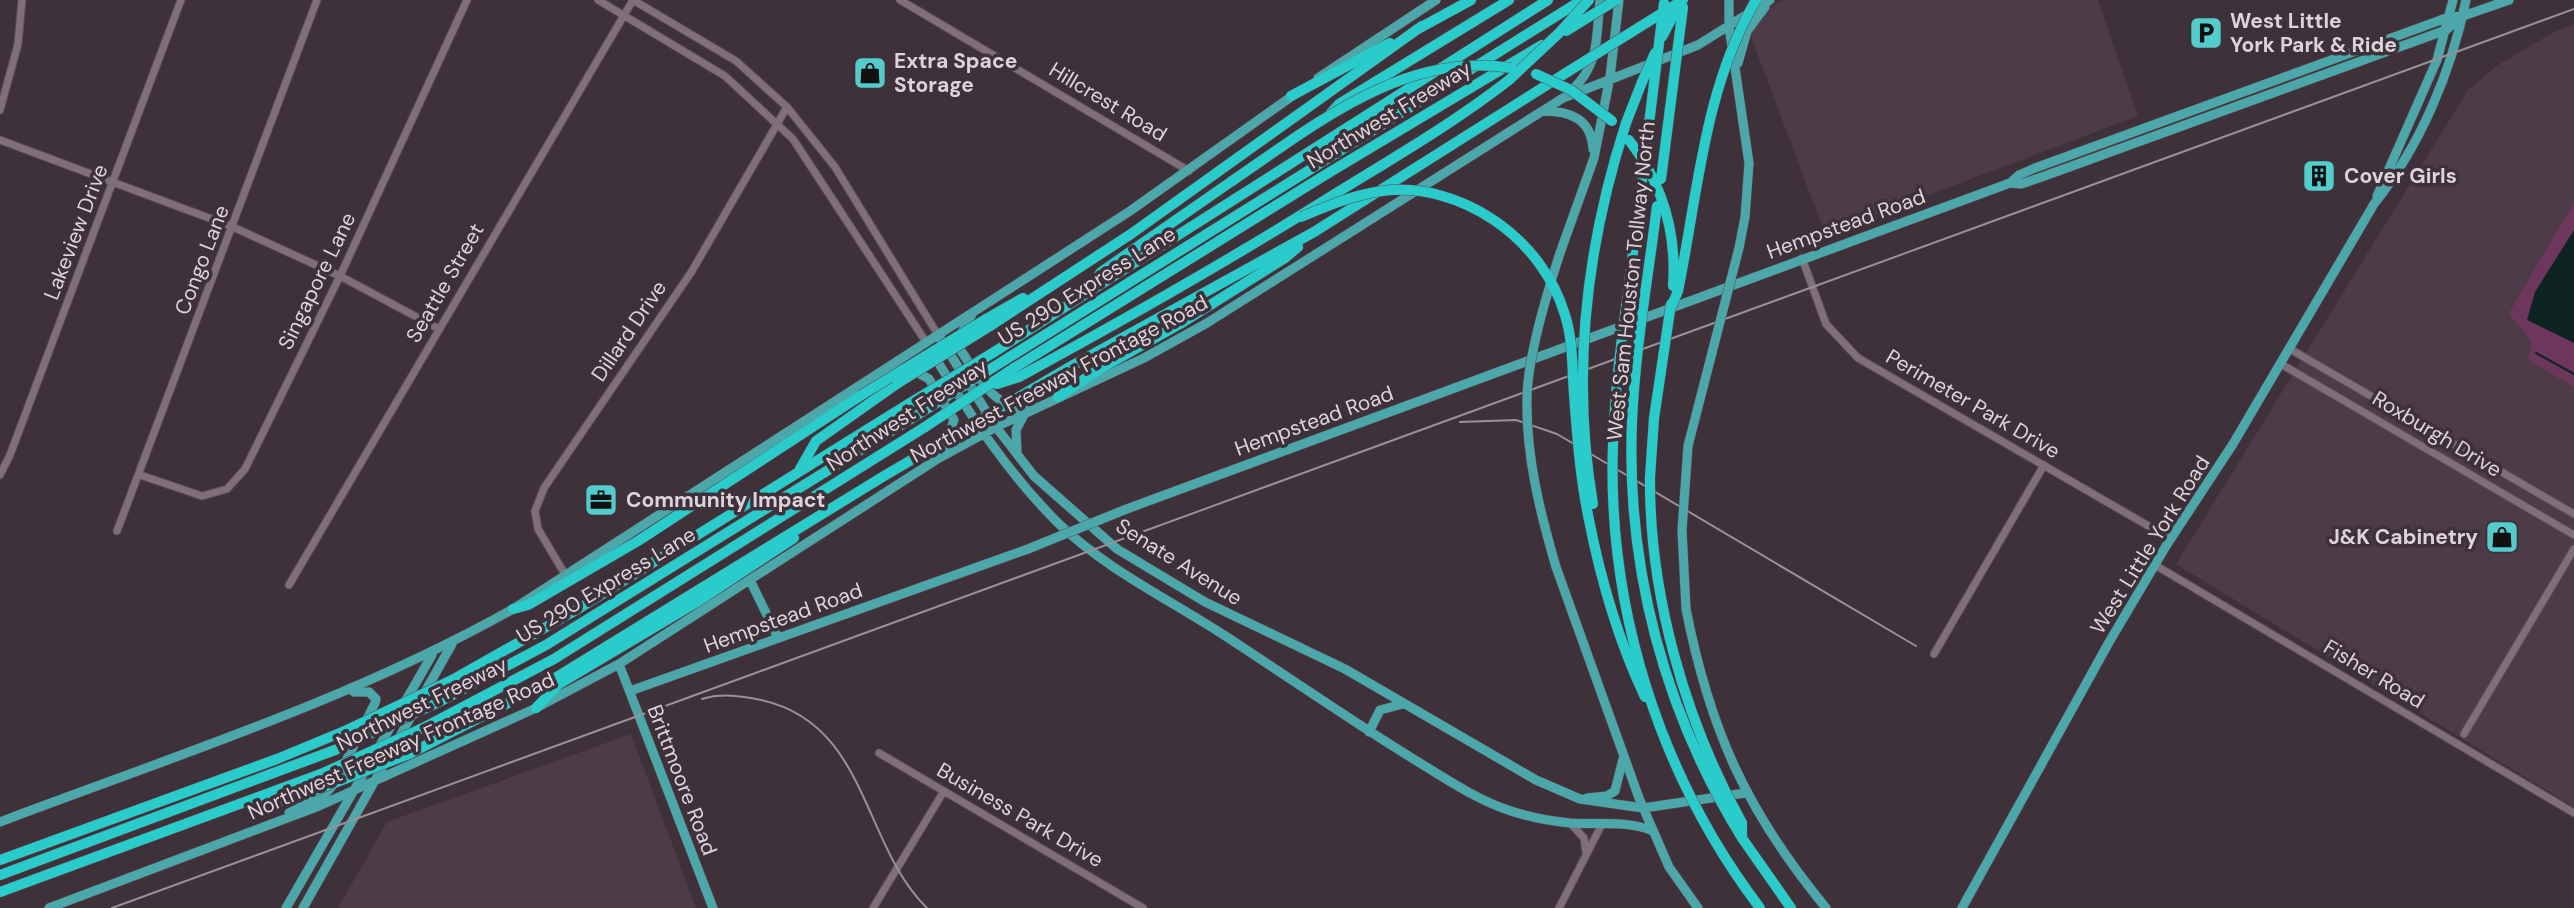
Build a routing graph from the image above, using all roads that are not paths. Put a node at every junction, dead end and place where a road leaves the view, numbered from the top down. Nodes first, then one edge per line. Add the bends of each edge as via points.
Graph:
1 (22, 0) edge
2 (181, 0) edge
3 (317, 0) edge
4 (467, 0) edge
5 (598, 0) edge
6 (633, 0) edge
7 (900, 0) edge
8 (1436, 0) edge
9 (1471, 0) edge
10 (1509, 0) edge
11 (1582, 0) edge
12 (1588, 0) edge
13 (1600, 0) edge
14 (1617, 0) edge
15 (1665, 0) edge
16 (1683, 0) edge
17 (1729, 0) edge
18 (1756, 0) edge
19 (1770, 0) edge
20 (2452, 0) edge
21 (2466, 0) edge
22 (2486, 0) edge
23 (1546, 1) edge
24 (2504, 2) edge
25 (624, 15) junction
26 (2463, 16) junction
27 (2449, 17) junction
28 (1422, 26) junction
29 (1730, 27) junction
30 (2446, 30) junction
31 (1736, 75) junction
32 (1610, 77) junction
33 (1291, 96) junction
34 (1563, 99) junction
35 (787, 107) junction
36 (0, 110) edge
37 (1541, 111) junction
38 (1324, 121) junction
39 (778, 122) junction
40 (0, 140) edge
41 (1594, 158) junction
42 (1189, 171) junction
43 (2010, 183) junction
44 (113, 184) junction
45 (2374, 204) junction
46 (1301, 217) junction
47 (233, 227) junction
48 (1314, 232) junction
49 (1802, 258) junction
50 (340, 276) junction
51 (1085, 295) junction
52 (1670, 310) junction
53 (973, 313) junction
54 (988, 322) junction
55 (439, 329) junction
56 (938, 335) junction
57 (926, 342) junction
58 (2290, 349) junction
59 (2281, 364) junction
60 (878, 372) junction
61 (1017, 372) junction
62 (1058, 397) junction
63 (2381, 400) junction
64 (1041, 406) junction
65 (1024, 415) junction
66 (2372, 416) junction
67 (996, 427) junction
68 (982, 435) junction
69 (2464, 450) junction
70 (1017, 455) junction
71 (939, 458) junction
72 (2044, 465) junction
73 (2455, 465) junction
74 (798, 472) junction
75 (0, 475) edge
76 (140, 475) junction
77 (850, 496) junction
78 (2574, 514) edge
79 (117, 531) dead end
80 (2574, 535) edge
81 (2171, 539) junction
82 (2574, 549) edge
83 (2155, 565) junction
84 (566, 576) junction
85 (750, 580) junction
86 (289, 585) dead end
87 (1611, 605) junction
88 (513, 609) junction
89 (778, 638) junction
90 (452, 643) junction
91 (432, 653) junction
92 (1934, 654) dead end
93 (619, 664) junction
94 (630, 691) junction
95 (342, 694) junction
96 (1405, 704) junction
97 (536, 708) junction
98 (1658, 725) junction
99 (1369, 732) junction
100 (2465, 734) dead end
101 (879, 753) dead end
102 (1623, 757) junction
103 (373, 782) junction
104 (355, 791) junction
105 (944, 791) junction
106 (1745, 793) junction
107 (1580, 799) junction
108 (252, 800) junction
109 (319, 806) junction
110 (1643, 808) junction
111 (2574, 813) edge
112 (0, 822) edge
113 (336, 822) junction
114 (1570, 823) junction
115 (1602, 824) junction
116 (267, 827) junction
117 (1653, 831) junction
118 (1742, 838) junction
119 (1586, 854) junction
120 (0, 860) edge
121 (0, 875) edge
122 (0, 892) edge
123 (49, 908) edge
124 (286, 908) edge
125 (303, 908) edge
126 (713, 908) edge
127 (873, 908) edge
128 (1143, 908) edge
129 (1559, 908) edge
130 (1698, 908) edge
131 (1760, 908) edge
132 (1791, 908) edge
133 (1826, 908) edge
134 (1962, 908) edge

1 - 36 street via 18,44
2 - 44 street, Lakeview Drive
3 - 47 street, Congo Lane
4 - 50 street, Singapore Lane
5 - 25 street, Senate Avenue
6 - 25 street, Seattle Street
6 - 35 street, Senate Avenue via 736,61
7 - 42 street, Hillcrest Road
8 - 33 main road
9 - 28 highway
10 - 38 highway, bridge via 1339,104
11 - 121 highway, US 290 Express Lane, bridge via 547,645 335,750
12 - 46 highway, bridge via 1558,34 1478,104
13 - 34 main road via 1594,61 1587,76
14 - 32 main road
14 - 61 highway, Northwest Freeway, bridge via 1307,186
15 - 98 highway, West Sam Houston Tollway North, bridge via 1612,445 1625,601
16 - 48 highway, bridge
16 - 87 highway, bridge via 1626,123 1601,209 1588,288 1583,370 1586,457
16 - 118 highway, West Sam Houston Tollway North, bridge via 1635,383 1634,511 1647,600 1670,687 1704,771
17 - 29 main road
18 - 52 highway, bridge via 1739,29 1712,105 1678,291
19 - 29 main road, Northwest Freeway Frontage Road
19 - 31 main road via 1747,31
20 - 27 main road, West Little York Road
21 - 26 main road, West Little York Road
22 - 24 main road
23 - 51 highway, Northwest Freeway
24 - 26 main road, Hempstead Road
25 - 39 street, Senate Avenue via 725,76
25 - 55 street, Seattle Street
26 - 27 main road, Hempstead Road
26 - 30 main road, Hempstead Road
26 - 45 main road, West Little York Road via 2429,112 2396,177
27 - 30 main road, West Little York Road
27 - 43 main road, Hempstead Road via 2035,168
28 - 33 highway
28 - 54 highway via 1253,149 1064,277
29 - 31 main road
29 - 32 main road, Northwest Freeway Frontage Road via 1677,55
30 - 43 main road, Hempstead Road via 2039,178
30 - 45 main road, West Little York Road
31 - 106 main road, bridge via 1749,163 1747,203 1696,405 1682,530 1686,609 1709,705
32 - 34 main road, Northwest Freeway Frontage Road
32 - 41 main road
33 - 42 main road
34 - 37 main road, Northwest Freeway Frontage Road
35 - 39 street, Dillard Drive
35 - 56 street, Senate Avenue via 835,167
37 - 41 main road via 1564,111 1578,117 1590,131
37 - 62 main road, Northwest Freeway Frontage Road via 1207,323
38 - 51 highway, bridge via 1101,272
38 - 52 highway, bridge via 1387,85 1447,66 1511,68 1571,90 1621,130 1657,184 1674,246
39 - 57 street, Senate Avenue via 814,166
39 - 84 street, Dillard Drive via 692,271 544,488 535,511 538,529
40 - 44 street
41 - 102 main road, bridge via 1544,302 1527,396 1534,482 1556,567
42 - 53 main road
43 - 49 main road, Hempstead Road
44 - 47 street
44 - 75 street, Lakeview Drive
45 - 58 main road, West Little York Road
46 - 61 highway via 1148,308
46 - 87 highway, bridge via 1384,191 1438,195 1493,219 1532,254 1558,295 1568,326 1582,478
47 - 50 street
47 - 76 street, Congo Lane
48 - 62 highway via 1285,258
48 - 77 highway, bridge
49 - 72 street, Perimeter Park Drive via 1826,324 1852,353
49 - 89 main road, Hempstead Road, bridge
50 - 55 street
50 - 76 street, Singapore Lane via 245,469 227,489 202,496
51 - 74 highway, Northwest Freeway, bridge
52 - 118 highway, bridge via 1651,451 1654,540 1684,684 1711,760 1742,823
53 - 56 main road
53 - 64 main road via 959,348 994,396 1017,410
54 - 74 highway, bridge via 816,441
54 - 88 highway, bridge via 860,396 638,541 528,605
55 - 86 street, Seattle Street
56 - 57 main road
56 - 67 main road, Senate Avenue
57 - 60 main road
57 - 68 main road, Senate Avenue
58 - 59 main road, West Little York Road
58 - 63 street, Roxburgh Drive
59 - 66 street, Roxburgh Drive
59 - 81 main road, West Little York Road
60 - 71 main road via 913,370 929,379 954,420
60 - 84 main road
61 - 108 highway, Northwest Freeway, bridge via 986,387 554,659 425,727
62 - 64 main road, Northwest Freeway Frontage Road
63 - 66 street
63 - 69 street, Roxburgh Drive
64 - 65 main road, Northwest Freeway Frontage Road
65 - 67 main road, Northwest Freeway Frontage Road
65 - 70 main road via 1016,430
66 - 73 street, Roxburgh Drive
67 - 68 main road, Northwest Freeway Frontage Road
67 - 70 main road, Senate Avenue
68 - 71 main road, Northwest Freeway Frontage Road
68 - 99 main road, Senate Avenue via 1042,506 1096,554
69 - 73 street
69 - 78 street, Roxburgh Drive
70 - 96 main road, Senate Avenue via 1034,476 1117,549 1205,602 1345,669
71 - 85 main road, Northwest Freeway Frontage Road
72 - 81 street, Perimeter Park Drive
72 - 92 street
73 - 80 street, Roxburgh Drive
74 - 120 highway, Northwest Freeway, bridge via 578,609 452,680 347,730
76 - 79 street, Congo Lane
77 - 97 highway via 829,516 697,602 559,684
77 - 108 highway, bridge via 493,713 409,754 310,792 284,801
81 - 83 main road, West Little York Road
82 - 100 street
83 - 111 street, Fisher Road
83 - 134 main road, West Little York Road
84 - 88 main road
85 - 89 main road
85 - 93 main road, Northwest Freeway Frontage Road
87 - 98 highway, bridge via 1627,659
88 - 90 main road
89 - 94 main road, Hempstead Road
90 - 91 main road
90 - 103 main road
91 - 95 main road
91 - 104 main road
93 - 94 main road, Brittmoore Road
93 - 97 main road, Northwest Freeway Frontage Road
94 - 126 main road, Brittmoore Road
95 - 112 main road
95 - 116 main road via 363,690 376,699 335,783 326,793
96 - 99 main road via 1380,710
96 - 107 main road, Senate Avenue via 1536,780
97 - 103 main road, Northwest Freeway Frontage Road
98 - 131 highway, West Sam Houston Tollway North, bridge via 1711,834
99 - 114 main road, Senate Avenue via 1469,793 1507,810
101 - 105 street, Business Park Drive
102 - 107 main road via 1615,791
102 - 110 main road
103 - 104 main road, Northwest Freeway Frontage Road
103 - 125 main road
104 - 109 main road, Northwest Freeway Frontage Road
104 - 113 main road
105 - 127 street
105 - 128 street, Business Park Drive
106 - 110 main road, Senate Avenue
106 - 133 main road via 1788,863
107 - 110 main road, Senate Avenue
108 - 122 highway, Northwest Freeway
109 - 113 main road via 333,814
109 - 116 main road, Northwest Freeway Frontage Road
110 - 117 main road
113 - 124 main road
114 - 115 main road, Senate Avenue
114 - 119 street via 1584,838
115 - 117 main road, Senate Avenue via 1633,824
115 - 119 street
116 - 123 main road, Northwest Freeway Frontage Road
117 - 130 main road via 1669,867
118 - 132 highway, West Sam Houston Tollway North
119 - 129 street

